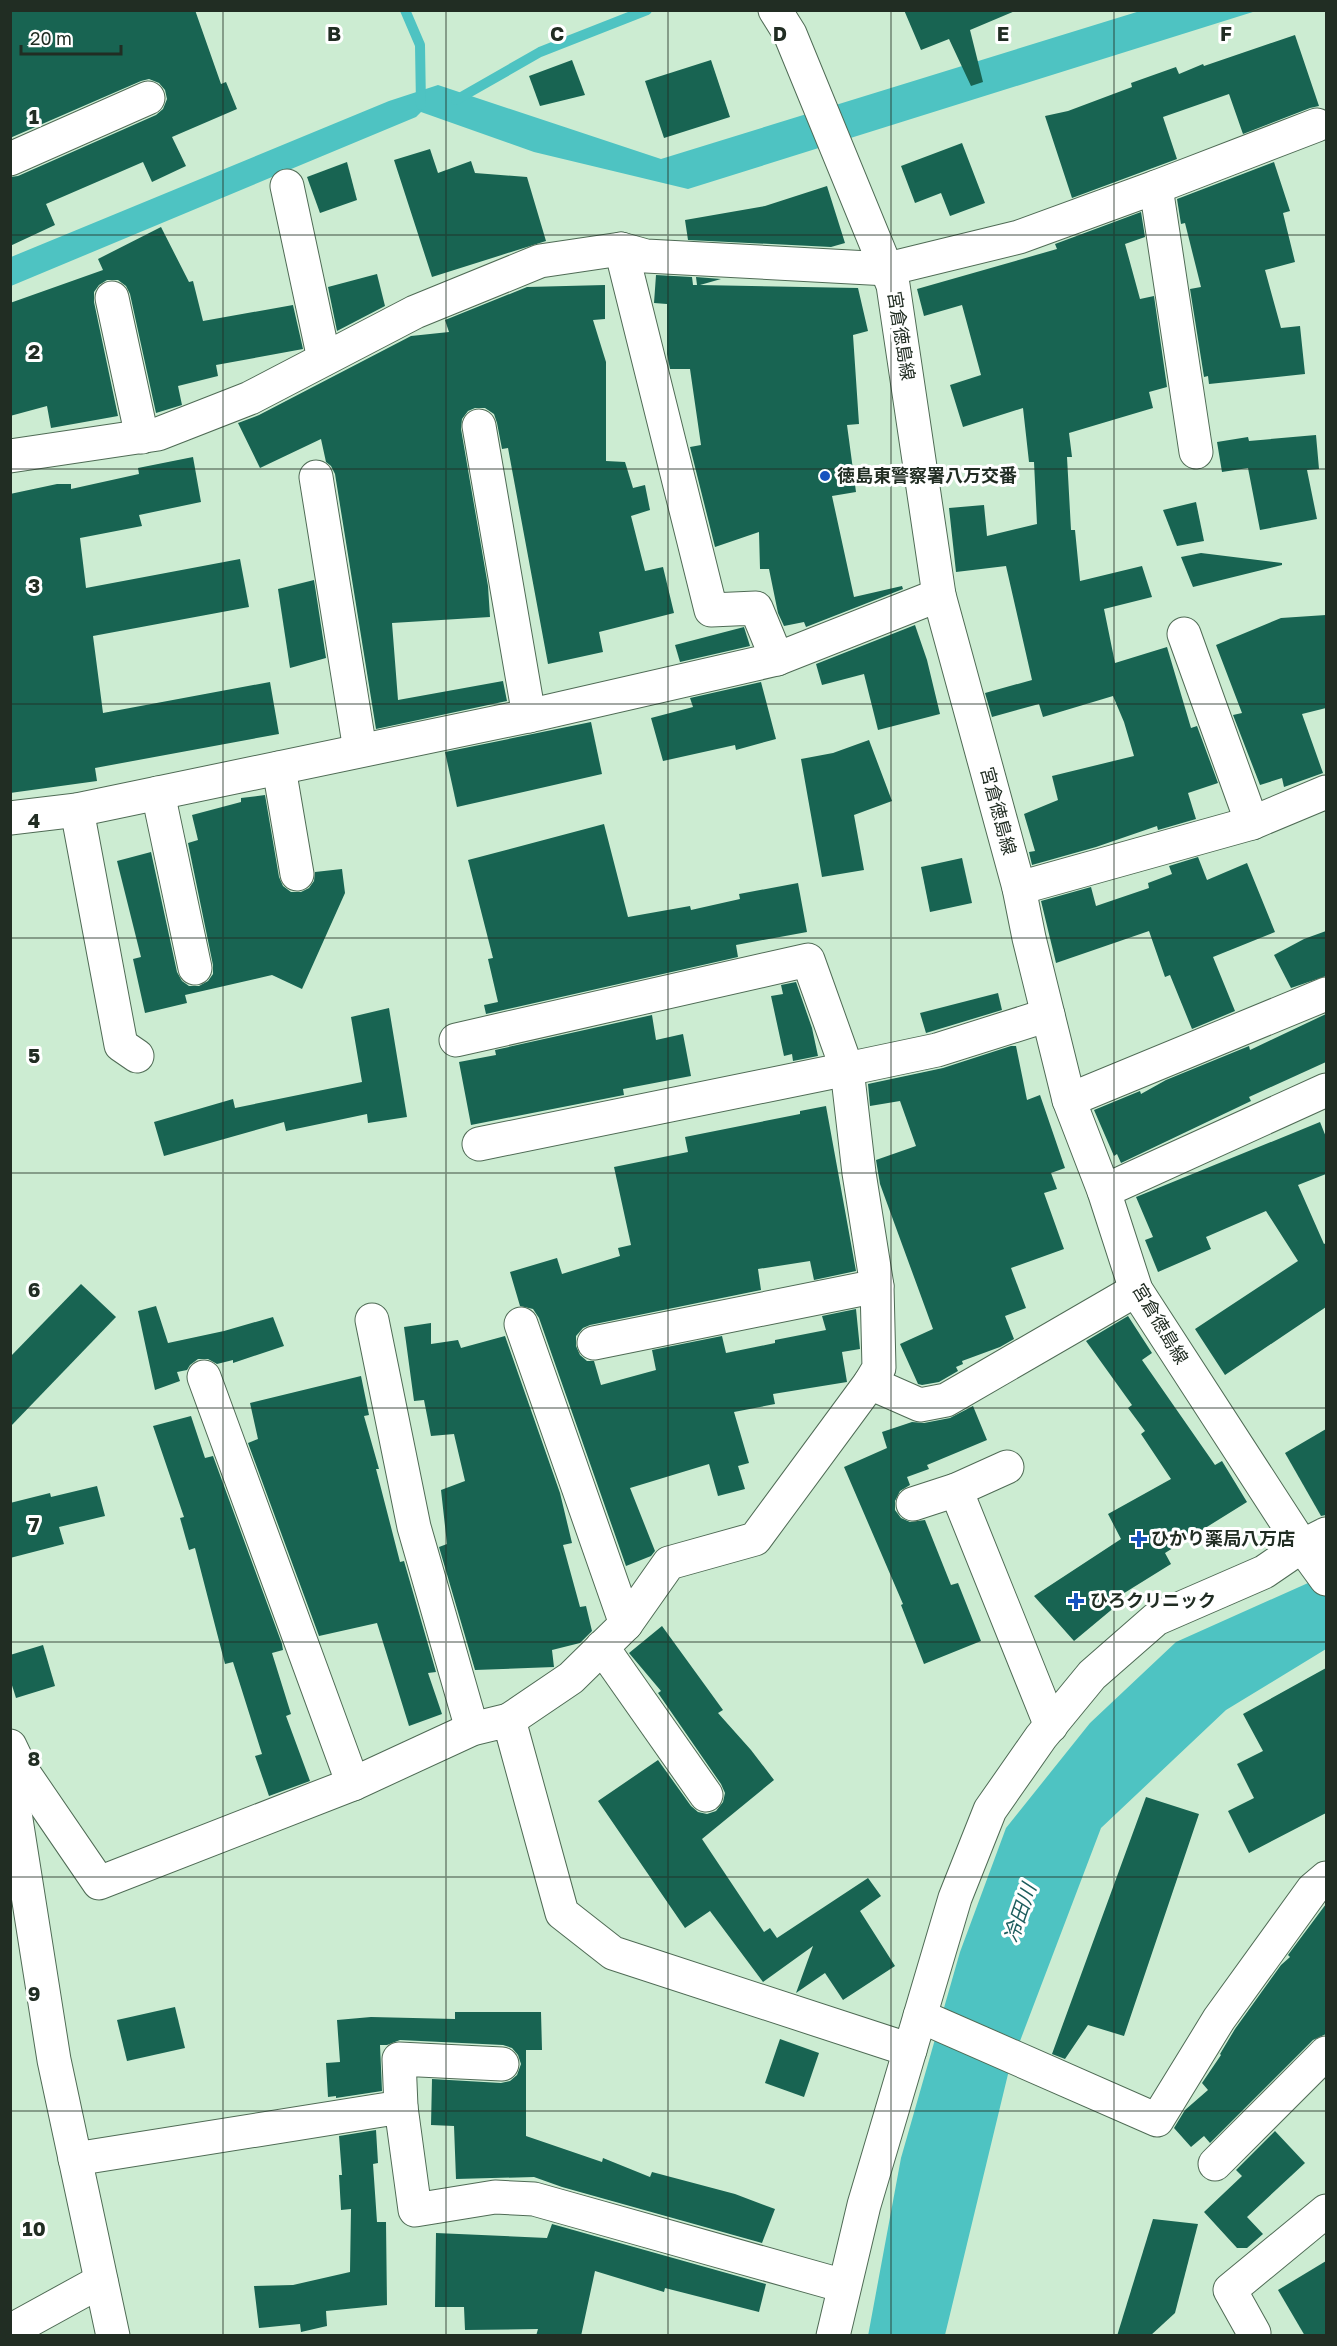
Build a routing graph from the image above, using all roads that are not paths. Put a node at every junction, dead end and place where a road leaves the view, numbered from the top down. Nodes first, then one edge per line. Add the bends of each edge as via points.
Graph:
1 (775, 10) edge
2 (148, 98) dead end
3 (1317, 125) dead end
4 (10, 159) edge
5 (287, 186) dead end
6 (1156, 187) junction
7 (621, 249) junction
8 (888, 269) junction
9 (112, 298) dead end
10 (324, 359) junction
11 (479, 426) dead end
12 (142, 436) junction
13 (1196, 452) dead end
14 (10, 456) edge
15 (316, 477) dead end
16 (939, 595) junction
17 (1184, 634) dead end
18 (777, 659) junction
19 (529, 716) junction
20 (360, 750) junction
21 (279, 768) junction
22 (1326, 792) edge
23 (158, 793) junction
24 (76, 810) junction
25 (10, 818) edge
26 (1252, 823) junction
27 (297, 874) dead end
28 (1018, 888) junction
29 (195, 968) dead end
30 (1326, 994) edge
31 (1048, 1016) junction
32 (456, 1040) dead end
33 (137, 1056) dead end
34 (847, 1069) junction
35 (1326, 1090) edge
36 (1069, 1100) junction
37 (479, 1143) dead end
38 (1104, 1191) junction
39 (878, 1286) junction
40 (1136, 1290) junction
41 (372, 1320) dead end
42 (521, 1324) dead end
43 (594, 1343) dead end
44 (204, 1377) dead end
45 (870, 1383) junction
46 (1007, 1467) dead end
47 (956, 1490) junction
48 (913, 1503) dead end
49 (1314, 1540) edge
50 (1324, 1575) edge
51 (626, 1624) junction
52 (603, 1647) junction
53 (508, 1720) junction
54 (1051, 1726) junction
55 (472, 1729) junction
56 (13, 1776) edge
57 (353, 1784) junction
58 (706, 1795) dead end
59 (1326, 1878) edge
60 (920, 2016) junction
61 (910, 2050) junction
62 (1326, 2053) edge
63 (501, 2064) dead end
64 (401, 2107) junction
65 (75, 2159) junction
66 (1215, 2164) dead end
67 (1326, 2213) edge
68 (101, 2281) junction
69 (844, 2286) junction
70 (10, 2331) edge
71 (1254, 2333) dead end
72 (113, 2336) edge
73 (833, 2336) edge

1 - 8 street, 宮倉徳島線 via 790,34
2 - 4 street
3 - 6 street
5 - 10 street
6 - 8 street via 1019,237
6 - 13 street
7 - 8 street via 646,256
7 - 10 street via 540,261 415,312
7 - 18 street via 711,610 756,608
8 - 16 street, 宮倉徳島線
9 - 12 street
10 - 12 street via 249,398 158,434
11 - 19 street
12 - 14 street
15 - 20 street
16 - 18 street
16 - 28 street, 宮倉徳島線
17 - 26 street
18 - 19 street
19 - 20 street
20 - 21 street
21 - 23 street
21 - 27 street
22 - 26 street
23 - 24 street
23 - 29 street
24 - 25 street
24 - 33 street via 121,1045
26 - 28 street
28 - 31 street, 宮倉徳島線
30 - 36 street
31 - 34 street via 937,1050
31 - 36 street, 宮倉徳島線
32 - 34 street via 808,960
34 - 37 street
34 - 39 street
35 - 38 street
36 - 38 street, 宮倉徳島線
38 - 40 street, 宮倉徳島線
39 - 43 street
39 - 45 street via 879,1368
40 - 45 street via 946,1400 920,1405
40 - 49 street, 宮倉徳島線
41 - 55 street via 414,1527
42 - 51 street
44 - 57 street
45 - 51 street via 755,1539 669,1563
46 - 47 street
47 - 48 street
47 - 54 street
49 - 50 street, 宮倉徳島線
49 - 54 street via 1264,1572 1156,1619 1092,1675
51 - 52 street
52 - 53 street via 571,1678
52 - 58 street
53 - 55 street
53 - 61 street via 562,1913 613,1953
54 - 60 street via 990,1810 955,1898
55 - 57 street
56 - 57 street via 99,1883
56 - 65 street via 54,2060
59 - 60 street via 1313,1889 1219,2019 1157,2120
60 - 61 street
61 - 69 street
62 - 66 street
63 - 64 street via 399,2059
64 - 65 street
64 - 69 street via 415,2210 495,2197 534,2199
65 - 68 street
67 - 71 street via 1230,2290
68 - 70 street
68 - 72 street
69 - 73 street

